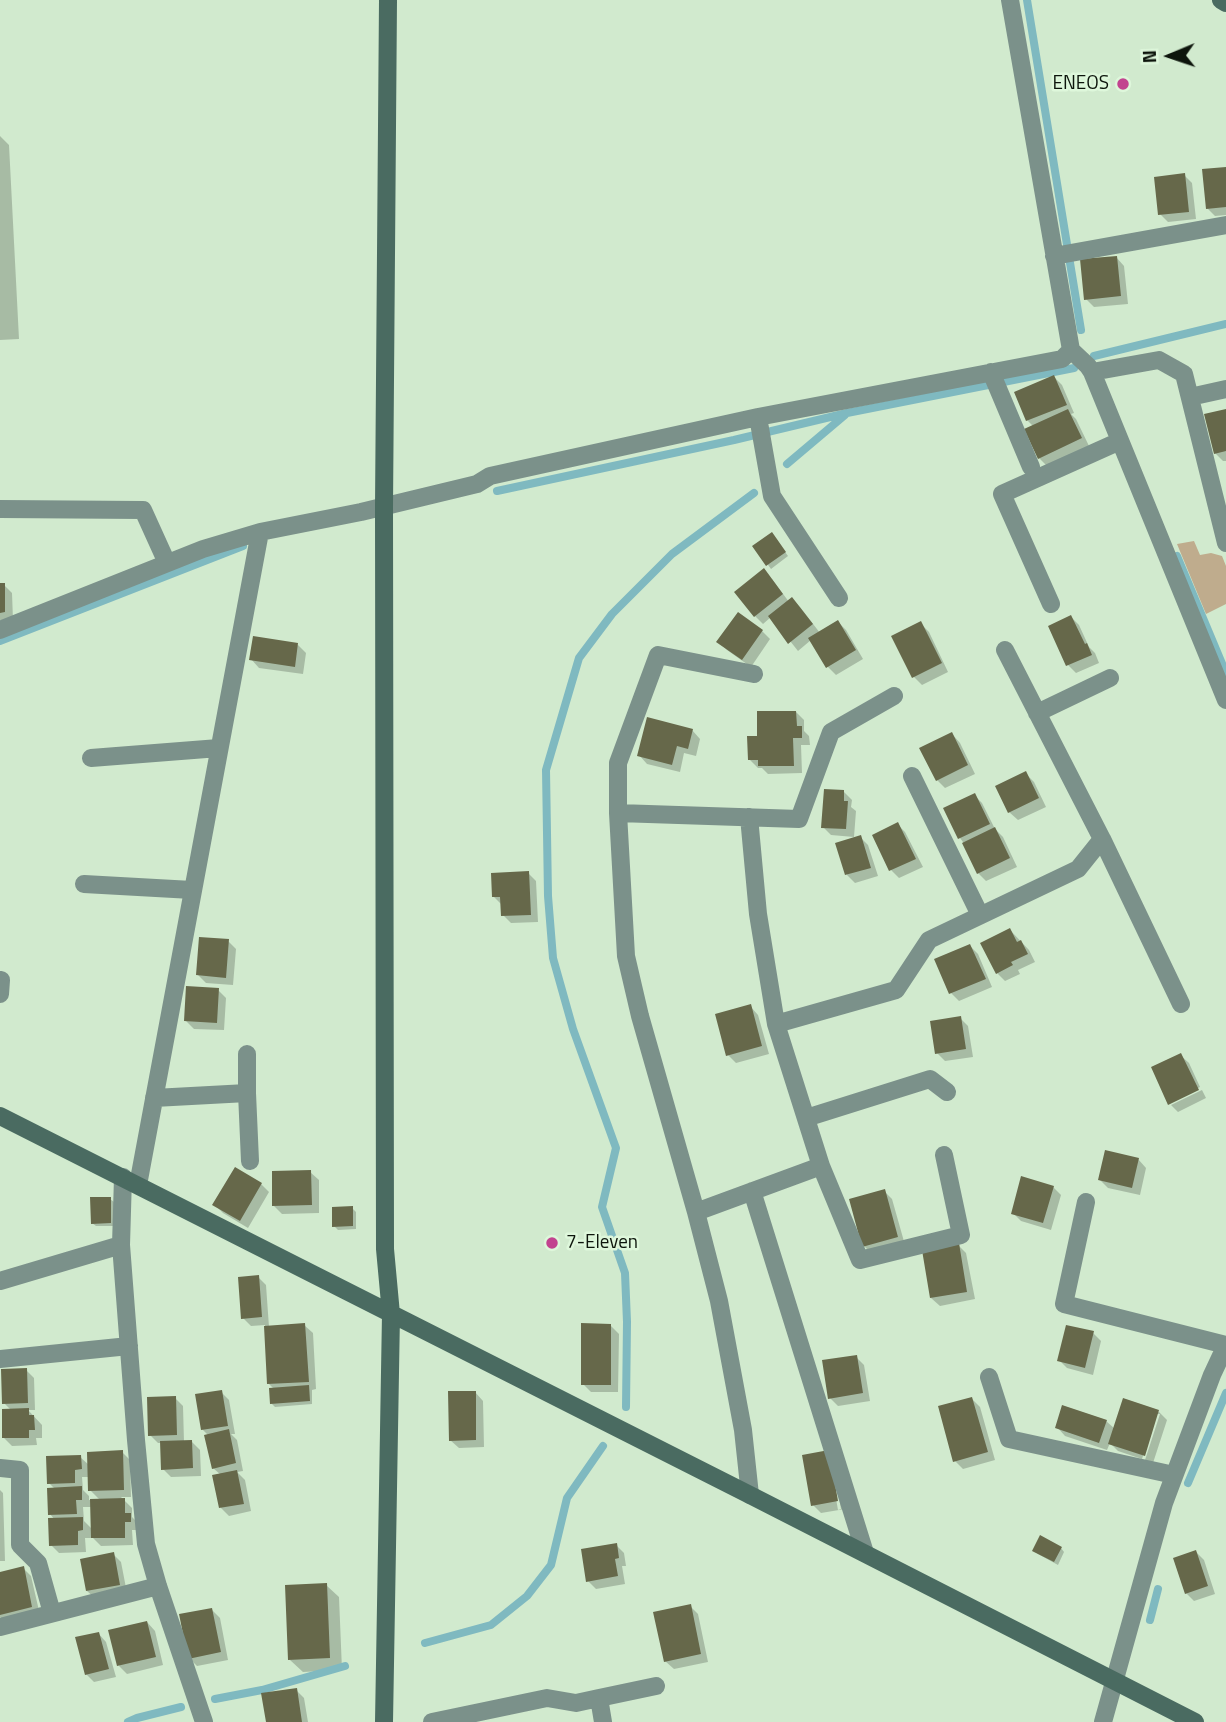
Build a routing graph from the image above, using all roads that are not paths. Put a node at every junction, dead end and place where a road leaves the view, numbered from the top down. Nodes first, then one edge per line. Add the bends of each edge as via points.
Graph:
1 (388, 0) edge
2 (1010, 0) edge
3 (1222, 0) edge
4 (1226, 3) edge
5 (1226, 225) edge
6 (1064, 254) junction
7 (1071, 350) junction
8 (1091, 372) junction
9 (995, 380) junction
10 (1226, 389) edge
11 (1190, 397) junction
12 (758, 417) junction
13 (1120, 441) junction
14 (1031, 467) dead end
15 (384, 507) junction
16 (0, 509) edge
17 (260, 532) junction
18 (1226, 542) edge
19 (167, 563) junction
20 (839, 598) dead end
21 (1051, 604) dead end
22 (0, 630) edge
23 (1005, 650) dead end
24 (754, 674) dead end
25 (1111, 678) dead end
26 (894, 696) dead end
27 (1225, 696) edge
28 (1037, 713) junction
29 (219, 748) junction
30 (90, 758) dead end
31 (912, 776) dead end
32 (618, 813) junction
33 (748, 817) junction
34 (1102, 839) junction
35 (84, 884) dead end
36 (192, 890) junction
37 (980, 915) junction
38 (1181, 1004) dead end
39 (776, 1024) junction
40 (247, 1054) dead end
41 (947, 1092) dead end
42 (247, 1094) junction
43 (155, 1098) junction
44 (0, 1116) edge
45 (806, 1118) junction
46 (944, 1155) dead end
47 (250, 1161) dead end
48 (821, 1166) junction
49 (131, 1181) junction
50 (752, 1191) junction
51 (1086, 1202) dead end
52 (696, 1212) junction
53 (121, 1245) junction
54 (0, 1281) edge
55 (391, 1314) junction
56 (1226, 1345) edge
57 (129, 1346) junction
58 (0, 1359) edge
59 (989, 1377) dead end
60 (0, 1468) edge
61 (1174, 1475) junction
62 (750, 1495) junction
63 (865, 1553) junction
64 (158, 1586) junction
65 (52, 1614) junction
66 (0, 1627) edge
67 (1114, 1682) junction
68 (656, 1686) dead end
69 (599, 1698) junction
70 (204, 1722) edge
71 (384, 1722) edge
72 (432, 1722) edge
73 (603, 1722) edge
74 (1103, 1722) edge
75 (1195, 1722) edge

1 - 15 street
2 - 6 street
3 - 4 street
5 - 6 street
6 - 7 street
7 - 8 street
7 - 9 street via 1062,359
8 - 11 street via 1159,360 1184,374
8 - 13 street
9 - 12 street
9 - 14 street
10 - 11 street
11 - 18 street
12 - 15 street via 490,476 477,484
12 - 20 street via 772,496
13 - 21 street via 1002,494
13 - 27 street
15 - 17 street
15 - 55 street via 386,1249
16 - 19 street via 143,510
17 - 19 street
17 - 29 street
19 - 22 street
23 - 28 street
24 - 32 street via 658,655 618,764
25 - 28 street
26 - 33 street via 831,732 799,819
28 - 34 street
29 - 30 street
29 - 36 street
31 - 37 street
32 - 33 street
32 - 52 street via 626,956
33 - 39 street
34 - 37 street via 1079,869
34 - 38 street
35 - 36 street
36 - 43 street
37 - 39 street via 929,940 896,990
39 - 45 street
40 - 42 street
41 - 45 street via 930,1079
42 - 43 street
42 - 47 street
43 - 49 street
44 - 49 street
45 - 48 street
46 - 48 street via 961,1235 860,1260
48 - 50 street
49 - 53 street
49 - 55 street
50 - 52 street
50 - 63 street
51 - 56 street via 1064,1304
52 - 62 street via 719,1301
53 - 54 street
53 - 57 street
55 - 62 street
55 - 71 street
56 - 61 street
57 - 58 street
57 - 64 street via 146,1544
59 - 61 street via 1009,1438
60 - 65 street via 20,1470 20,1545 38,1563
61 - 67 street
62 - 63 street
63 - 67 street
64 - 65 street
64 - 70 street
65 - 66 street
67 - 74 street
67 - 75 street
68 - 69 street
69 - 72 street via 576,1703 547,1698
69 - 73 street

